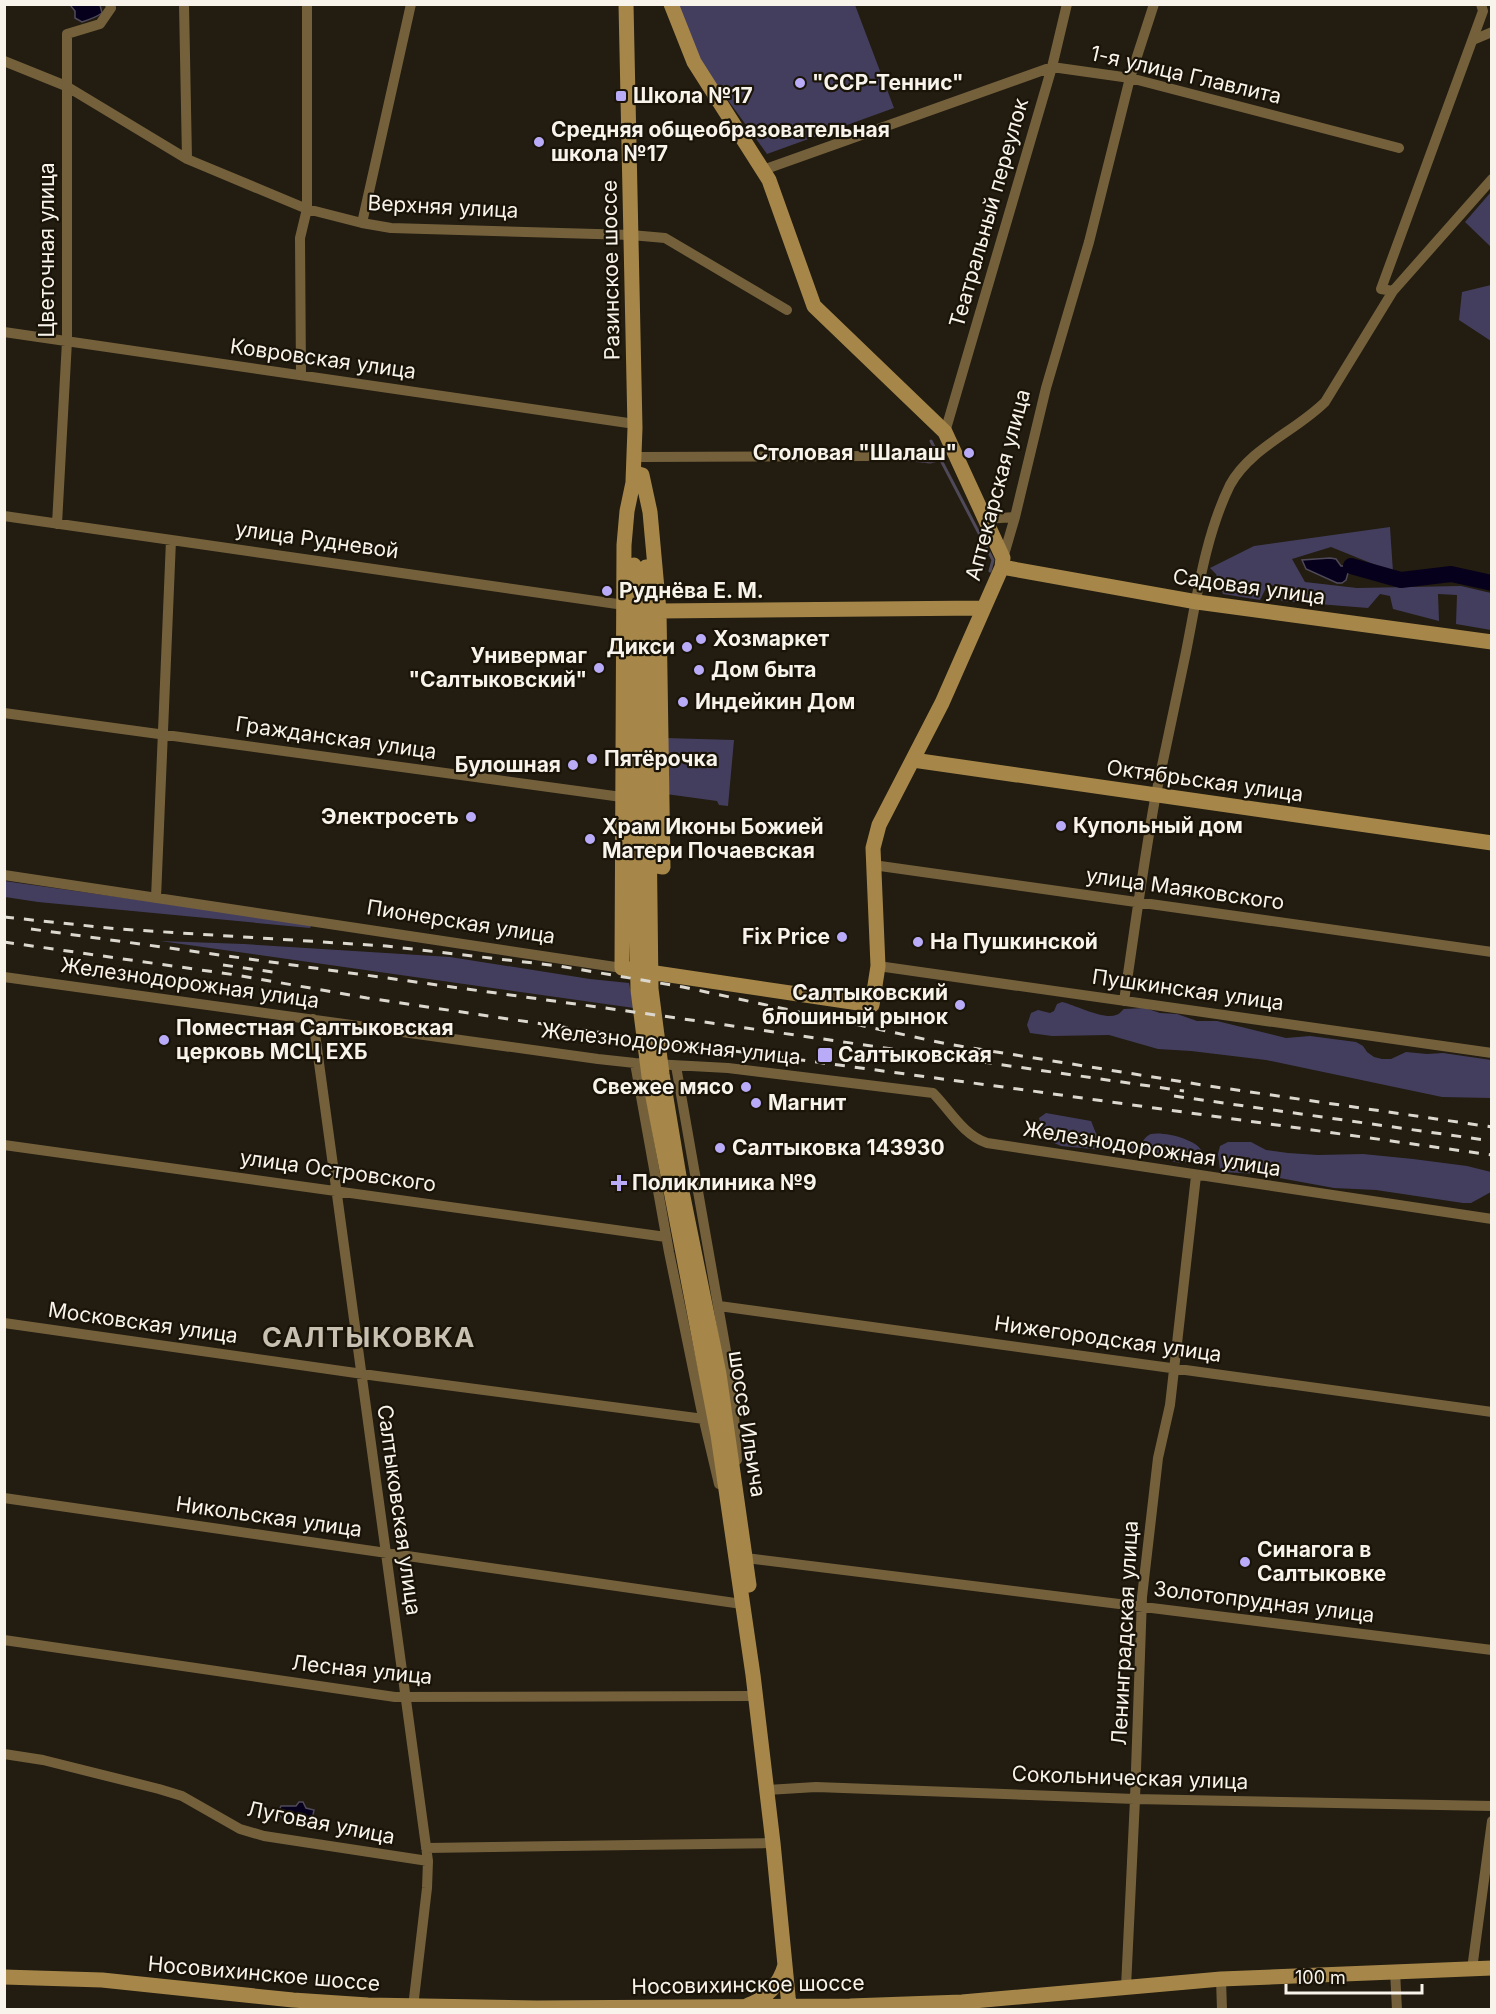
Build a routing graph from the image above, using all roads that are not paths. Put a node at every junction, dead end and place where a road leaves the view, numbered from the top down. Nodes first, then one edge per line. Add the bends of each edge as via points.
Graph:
1 (110, 4) edge
2 (184, 4) edge
3 (307, 4) edge
4 (411, 4) edge
5 (626, 4) edge
6 (671, 4) edge
7 (1067, 4) edge
8 (1154, 4) edge
9 (1481, 4) edge
10 (1491, 32) edge
11 (1473, 40) junction
12 (4, 61) edge
13 (1052, 67) junction
14 (1130, 78) junction
15 (66, 86) junction
16 (1399, 148) dead end
17 (187, 159) junction
18 (763, 170) junction
19 (1491, 178) edge
20 (307, 209) junction
21 (362, 224) junction
22 (631, 235) junction
23 (1393, 291) junction
24 (787, 310) dead end
25 (4, 332) edge
26 (67, 341) junction
27 (301, 375) junction
28 (635, 426) junction
29 (945, 432) junction
30 (868, 456) dead end
31 (641, 457) junction
32 (638, 477) junction
33 (4, 516) edge
34 (1015, 517) junction
35 (985, 519) junction
36 (57, 524) junction
37 (171, 540) junction
38 (1002, 562) junction
39 (1197, 602) junction
40 (624, 605) junction
41 (983, 608) junction
42 (659, 611) junction
43 (1491, 642) edge
44 (4, 713) edge
45 (163, 735) junction
46 (913, 760) junction
47 (1156, 795) junction
48 (624, 797) junction
49 (663, 802) junction
50 (1491, 843) edge
51 (624, 861) junction
52 (873, 865) junction
53 (4, 875) edge
54 (156, 898) junction
55 (623, 900) junction
56 (1139, 902) junction
57 (1491, 952) edge
58 (878, 966) junction
59 (622, 968) junction
60 (644, 971) junction
61 (4, 977) edge
62 (1124, 1001) junction
63 (313, 1019) junction
64 (1491, 1053) edge
65 (635, 1063) junction
66 (676, 1066) junction
67 (683, 1105) junction
68 (644, 1113) junction
69 (4, 1145) edge
70 (1196, 1176) junction
71 (675, 1183) junction
72 (336, 1191) junction
73 (1491, 1219) edge
74 (666, 1237) junction
75 (719, 1306) junction
76 (4, 1323) edge
77 (1175, 1367) junction
78 (361, 1373) junction
79 (1491, 1412) edge
80 (704, 1419) junction
81 (4, 1498) edge
82 (739, 1510) junction
83 (736, 1535) junction
84 (386, 1553) junction
85 (746, 1558) junction
86 (742, 1604) junction
87 (1142, 1607) junction
88 (4, 1640) edge
89 (1491, 1650) edge
90 (753, 1675) junction
91 (755, 1696) junction
92 (405, 1698) junction
93 (4, 1754) edge
94 (767, 1790) junction
95 (1135, 1799) junction
96 (1491, 1806) edge
97 (1491, 1821) edge
98 (773, 1843) junction
99 (426, 1848) junction
100 (428, 1861) junction
101 (786, 1962) junction
102 (1491, 1968) edge
103 (1472, 1969) junction
104 (1395, 1971) junction
105 (4, 1977) edge
106 (1221, 1979) junction
107 (1126, 1987) junction
108 (789, 2006) junction
109 (413, 2007) junction
110 (686, 2008) edge
111 (739, 2008) edge
112 (537, 2009) edge
113 (1222, 2010) edge
114 (1397, 2010) edge

1 - 15 street, Цветочная улица via 100,24 67,34
2 - 17 street
3 - 20 street
4 - 21 street
5 - 22 main road, Разинское шоссе
6 - 18 main road via 694,62
7 - 13 street, Театральный переулок
8 - 14 street, Аптекарская улица
9 - 11 street via 1483,11
10 - 11 street
11 - 23 street via 1381,289
12 - 15 street, Верхняя улица
13 - 14 street, 1-я улица Главлита
13 - 18 street, 1-я улица Главлита
13 - 29 street, Театральный переулок
14 - 16 street, 1-я улица Главлита
14 - 34 street, Аптекарская улица
15 - 17 street, Верхняя улица
15 - 26 street, Цветочная улица
17 - 20 street, Верхняя улица
18 - 29 main road via 814,306
19 - 23 street
20 - 21 street, Верхняя улица
20 - 27 street via 300,238
21 - 22 street, Верхняя улица
22 - 24 street, Верхняя улица via 665,238
22 - 28 main road, Разинское шоссе
23 - 39 street via 1324,402 1258,453 1230,485 1212,533
25 - 26 street, Ковровская улица
26 - 27 street, Ковровская улица
26 - 36 street, Цветочная улица
27 - 28 street, Ковровская улица
28 - 31 main road, Разинское шоссе
28 - 32 main road, Разинское шоссе
29 - 35 main road
30 - 31 street
31 - 32 main road, Разинское шоссе
32 - 40 main road via 627,512
32 - 42 main road via 650,512
32 - 71 main road, Разинское шоссе via 648,650 642,785 651,989
33 - 36 street, улица Рудневой
34 - 35 street
34 - 38 street, Аптекарская улица
35 - 38 main road
36 - 37 street, улица Рудневой
37 - 40 street, улица Рудневой
37 - 45 street
38 - 39 main road, Садовая улица
38 - 41 main road, Аптекарская улица
39 - 43 main road, Садовая улица
39 - 47 street
40 - 48 main road
41 - 42 main road
41 - 46 main road, Аптекарская улица
42 - 49 main road
44 - 45 street, Гражданская улица
45 - 48 street, Гражданская улица
45 - 54 street
46 - 47 main road, Октябрьская улица
46 - 52 main road, Аптекарская улица via 879,825
47 - 50 main road, Октябрьская улица
47 - 56 street
48 - 49 street, Гражданская улица
48 - 51 main road
49 - 51 main road via 663,867
51 - 55 main road
52 - 56 street, улица Маяковского
52 - 58 main road, Аптекарская улица
53 - 54 street, Пионерская улица
54 - 59 street, Пионерская улица
55 - 59 main road
55 - 60 main road via 640,941
56 - 57 street, улица Маяковского
56 - 62 street
58 - 60 main road, Пионерская улица via 872,1005
58 - 62 street, Пушкинская улица
59 - 60 main road, Пионерская улица
61 - 63 street, Железнодорожная улица
62 - 64 street, Пушкинская улица
63 - 65 street, Железнодорожная улица
63 - 72 street, Салтыковская улица
65 - 66 street, Железнодорожная улица
65 - 68 street
66 - 67 street
66 - 70 street, Железнодорожная улица via 728,1068 933,1093 977,1140
67 - 68 street via 674,1095 658,1092 649,1098
67 - 75 street
68 - 74 street
69 - 72 street, улица Островского
70 - 73 street, Железнодорожная улица
70 - 77 street, Ленинградская улица
71 - 82 main road, шоссе Ильича via 719,1374
71 - 83 main road, шоссе Ильича
72 - 74 street, улица Островского
72 - 78 street, Салтыковская улица
74 - 80 street
75 - 77 street, Нижегородская улица
75 - 82 street via 732,1385
76 - 78 street, Московская улица
77 - 79 street, Нижегородская улица
77 - 87 street, Ленинградская улица via 1158,1458
78 - 80 street, Московская улица
78 - 84 street, Салтыковская улица
80 - 83 street
81 - 84 street, Никольская улица
82 - 83 main road, шоссе Ильича
83 - 85 main road, шоссе Ильича
83 - 86 main road, шоссе Ильича
84 - 86 street, Никольская улица
84 - 92 street, Салтыковская улица
85 - 87 street, Золотопрудная улица
85 - 90 main road, шоссе Ильича via 753,1622
86 - 90 main road, шоссе Ильича
87 - 89 street, Золотопрудная улица
87 - 95 street, Ленинградская улица
88 - 92 street, Лесная улица
90 - 91 main road, шоссе Ильича
91 - 92 street, Лесная улица
91 - 94 main road, шоссе Ильича
92 - 99 street, Салтыковская улица
93 - 100 street, Луговая улица via 43,1760 182,1796 240,1829 264,1836
94 - 95 street, Сокольническая улица via 816,1787
94 - 98 main road, шоссе Ильича
95 - 96 street, Сокольническая улица
95 - 107 street, Ленинградская улица
97 - 103 street
98 - 99 street
98 - 101 main road, шоссе Ильича
99 - 100 street, Салтыковская улица
100 - 109 street, Салтыковская улица
101 - 108 main road, шоссе Ильича
101 - 111 main road via 780,1978 767,1994
102 - 103 main road, Носовихинское шоссе
103 - 104 main road, Носовихинское шоссе
104 - 106 main road, Носовихинское шоссе
104 - 114 street
105 - 109 main road, Носовихинское шоссе via 102,1980 293,2000
106 - 107 main road, Носовихинское шоссе
106 - 113 street
107 - 108 main road, Носовихинское шоссе via 962,2002
108 - 111 main road, Носовихинское шоссе
109 - 112 main road, Носовихинское шоссе
110 - 111 main road, Носовихинское шоссе
110 - 112 main road, Носовихинское шоссе

